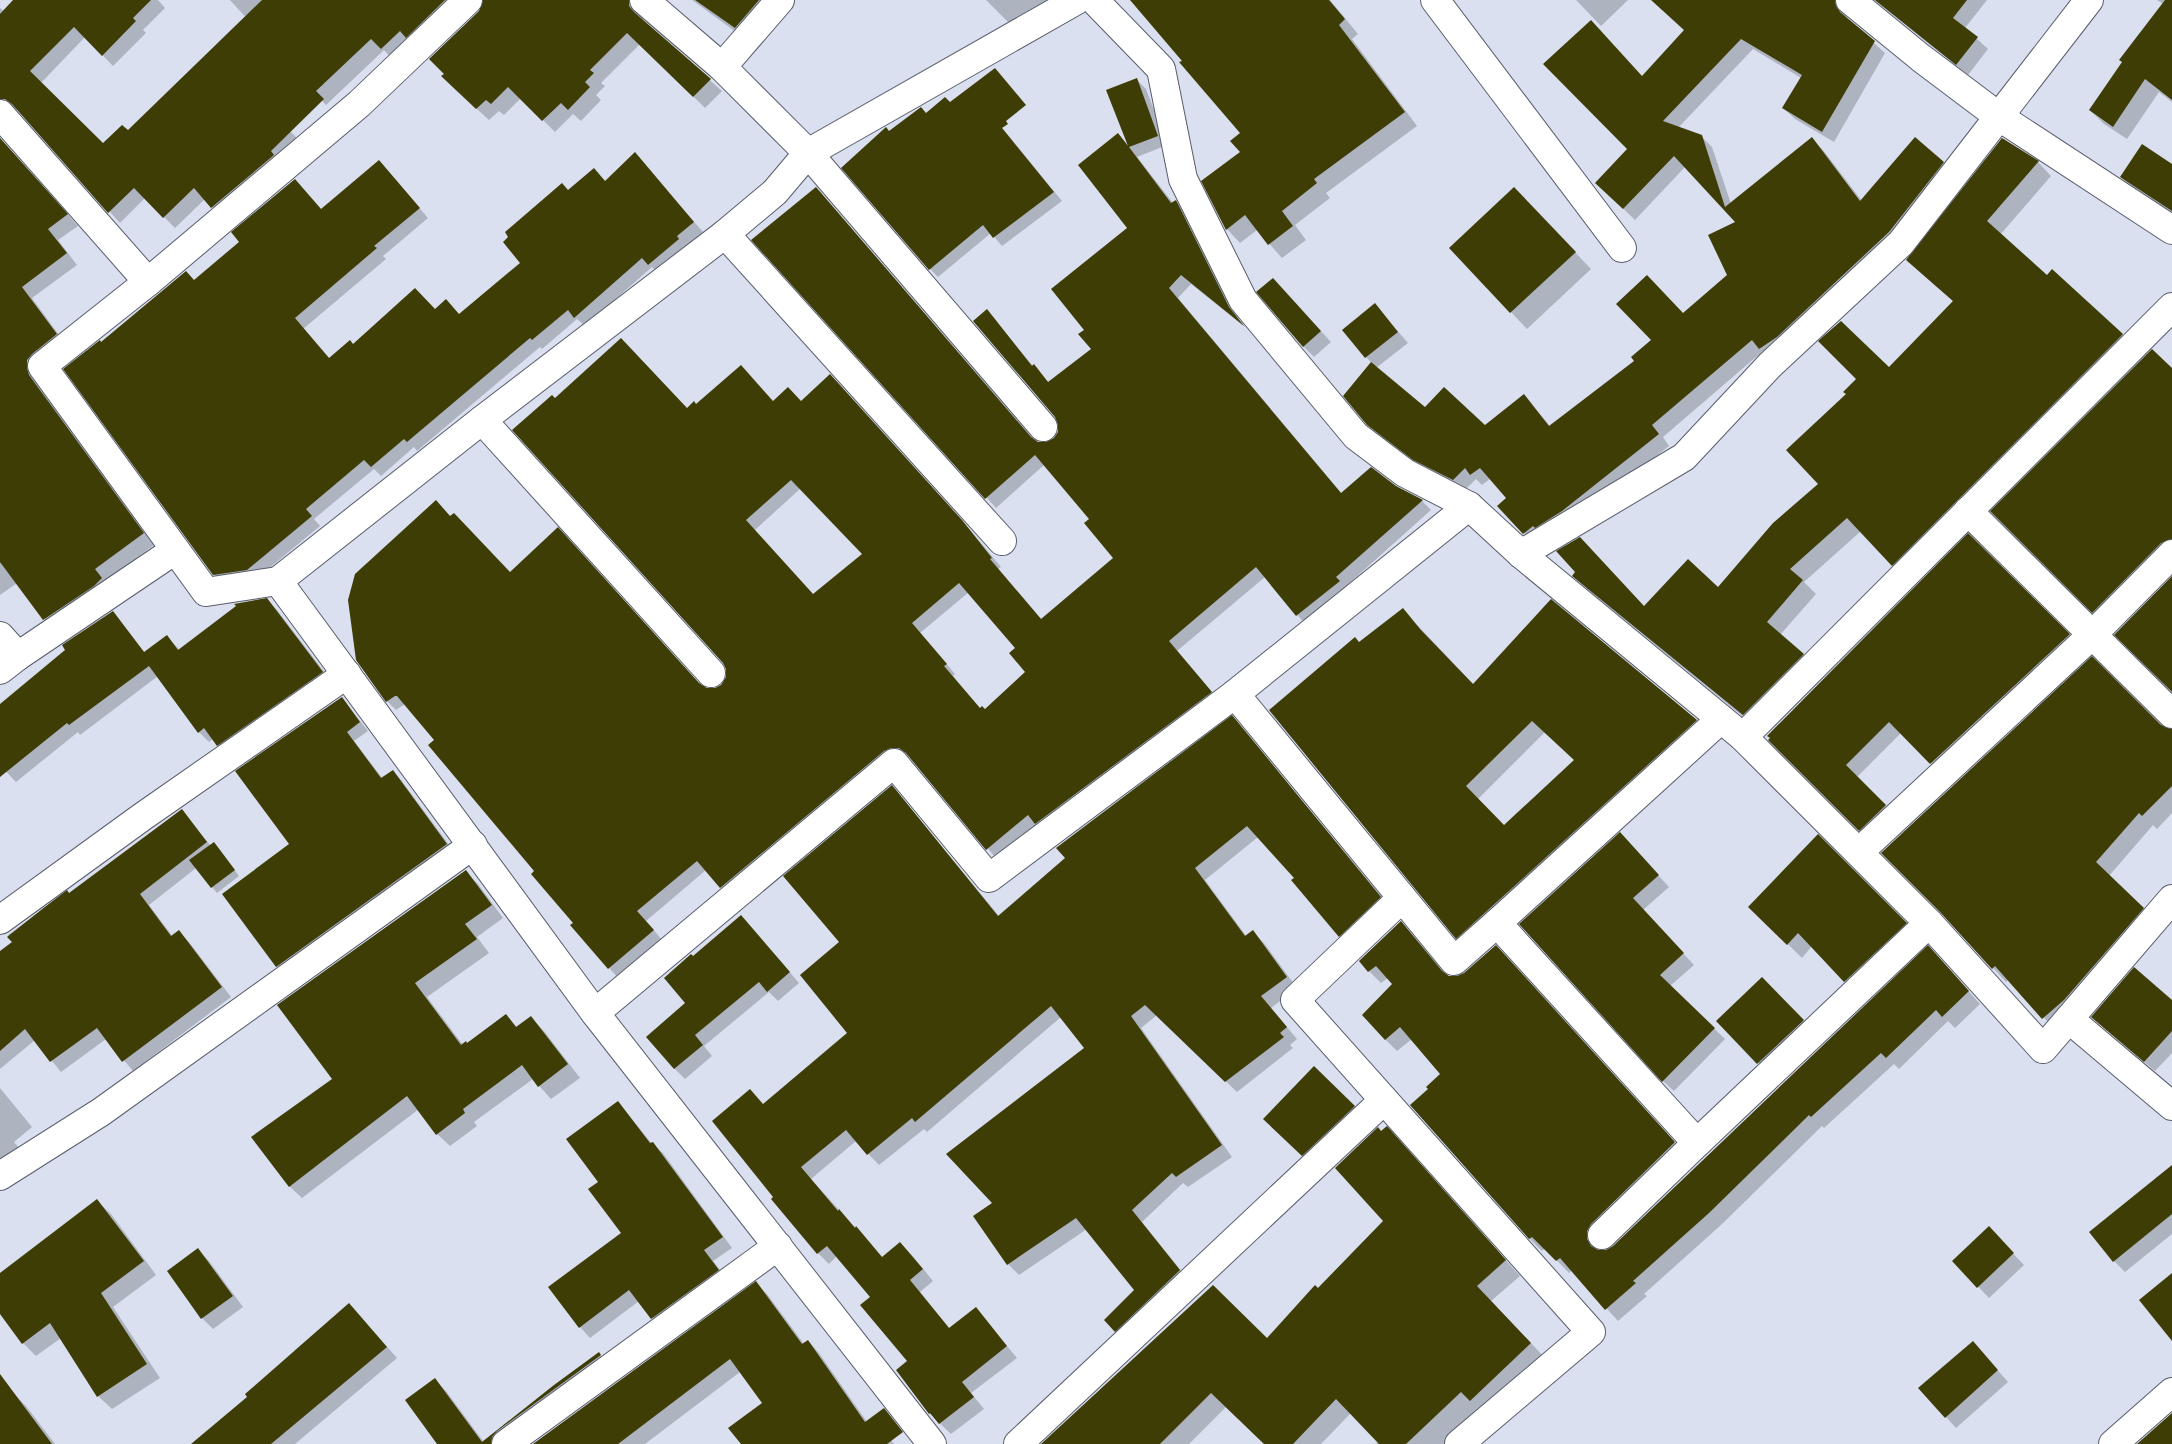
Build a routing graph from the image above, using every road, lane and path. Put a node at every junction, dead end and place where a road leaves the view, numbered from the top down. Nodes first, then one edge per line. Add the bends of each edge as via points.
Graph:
1 (468, 0) edge
2 (644, 0) edge
3 (780, 0) edge
4 (1077, 0) edge
5 (1094, 0) edge
6 (1435, 0) edge
7 (1850, 0) edge
8 (2089, 0) edge
9 (722, 67) junction
10 (0, 114) edge
11 (1998, 116) junction
12 (808, 153) junction
13 (2172, 230) edge
14 (725, 234) junction
15 (1622, 248) dead end
16 (148, 282) junction
17 (2172, 307) edge
18 (482, 420) junction
19 (1043, 427) dead end
20 (1469, 506) junction
21 (1968, 511) junction
22 (1002, 541) dead end
23 (175, 550) junction
24 (1521, 554) junction
25 (2172, 554) edge
26 (278, 581) junction
27 (2092, 635) junction
28 (6, 654) edge
29 (711, 673) dead end
30 (347, 674) junction
31 (1235, 694) junction
32 (2172, 714) edge
33 (1721, 719) junction
34 (1743, 737) junction
35 (473, 845) junction
36 (1859, 852) junction
37 (1402, 898) junction
38 (2172, 898) edge
39 (0, 920) edge
40 (1498, 923) junction
41 (1929, 923) junction
42 (595, 1013) junction
43 (2069, 1019) junction
44 (1384, 1100) junction
45 (2172, 1106) edge
46 (1697, 1143) junction
47 (0, 1176) edge
48 (1602, 1234) dead end
49 (778, 1246) junction
50 (2172, 1392) edge
51 (506, 1444) edge
52 (932, 1444) edge
53 (1018, 1444) edge
54 (1459, 1444) edge
55 (2113, 1444) edge

1 - 16 street via 359,104
2 - 9 street
3 - 9 street
4 - 12 street
5 - 20 street via 1161,69 1183,179 1243,300 1356,436 1405,473
6 - 15 street
7 - 11 street
8 - 11 street
9 - 12 street
10 - 16 street
11 - 13 street
11 - 24 street via 1901,243 1770,365 1684,457
12 - 14 street via 775,192
12 - 19 street
14 - 18 street
14 - 22 street
16 - 23 street via 42,366
17 - 21 street
18 - 26 street
18 - 29 street
20 - 24 street
20 - 31 street
21 - 27 street
21 - 34 street
23 - 26 street via 206,592
23 - 28 street
24 - 33 street
25 - 27 street
26 - 30 street
27 - 32 street
27 - 36 street
30 - 35 street
30 - 39 street
31 - 37 street
31 - 42 street via 989,878 894,763
33 - 34 street
33 - 40 street
34 - 36 street
35 - 42 street
35 - 47 street via 101,1112
36 - 41 street
37 - 40 street via 1454,961
37 - 44 street via 1295,1000
38 - 43 street
40 - 46 street
41 - 43 street via 2042,1049
41 - 46 street
42 - 49 street
43 - 45 street
44 - 53 street
44 - 54 street via 1591,1332
46 - 48 street
49 - 51 street
49 - 52 street
50 - 55 street

